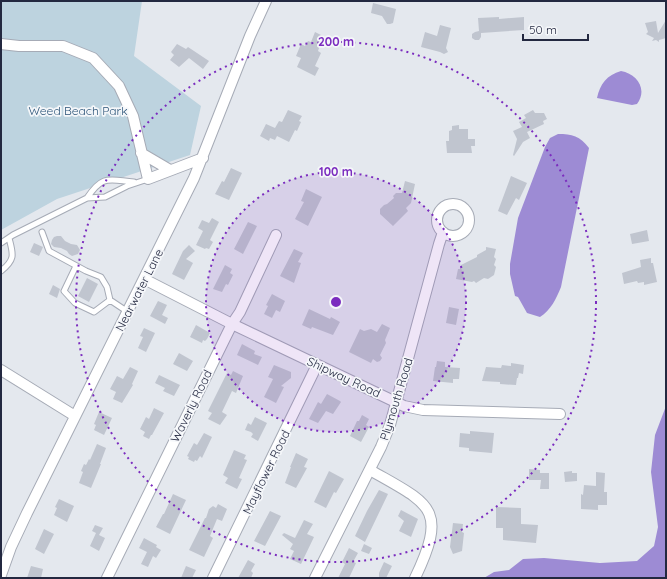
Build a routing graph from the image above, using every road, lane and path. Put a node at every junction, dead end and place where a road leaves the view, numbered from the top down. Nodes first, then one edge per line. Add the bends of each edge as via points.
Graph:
1 (266, 1) edge
2 (1, 44) edge
3 (142, 153) junction
4 (203, 158) junction
5 (170, 170) junction
6 (148, 179) junction
7 (136, 183) junction
8 (88, 198) junction
9 (42, 232) dead end
10 (443, 232) dead end
11 (276, 235) dead end
12 (9, 238) junction
13 (1, 243) edge
14 (76, 266) junction
15 (1, 271) edge
16 (144, 279) junction
17 (110, 300) junction
18 (128, 312) junction
19 (232, 324) junction
20 (317, 365) junction
21 (1, 370) edge
22 (396, 402) junction
23 (560, 414) dead end
24 (75, 416) junction
25 (370, 470) junction
26 (1, 575) edge
27 (107, 578) edge
28 (213, 578) edge
29 (315, 578) edge
30 (415, 578) edge

1 - 4 street, Nearwater Lane
2 - 3 street via 63,46 93,58 119,86 133,116
3 - 5 street
3 - 6 street
4 - 5 street
4 - 16 street, Nearwater Lane
5 - 6 street
6 - 7 lane
7 - 8 lane via 105,198
7 - 8 lane via 105,180 99,183
8 - 12 lane
9 - 14 lane via 49,251
10 - 22 street, Plymouth Road
11 - 19 street, Waverly Road
12 - 13 lane
12 - 15 lane via 13,259
14 - 17 lane via 101,277
14 - 17 lane via 64,291 75,303 94,312
16 - 18 street, Nearwater Lane
16 - 19 street, Shipway Road
17 - 18 lane
18 - 24 street, Nearwater Lane
19 - 20 street, Shipway Road
19 - 27 street, Waverly Road
20 - 22 street, Shipway Road
20 - 28 street, Mayflower Road
21 - 24 street
22 - 23 street, Shipway Road via 423,410
22 - 25 street, Plymouth Road via 387,432
24 - 26 street, Nearwater Lane via 11,547
25 - 29 street, Plymouth Road
25 - 30 street via 415,496 429,513 432,526 430,544

